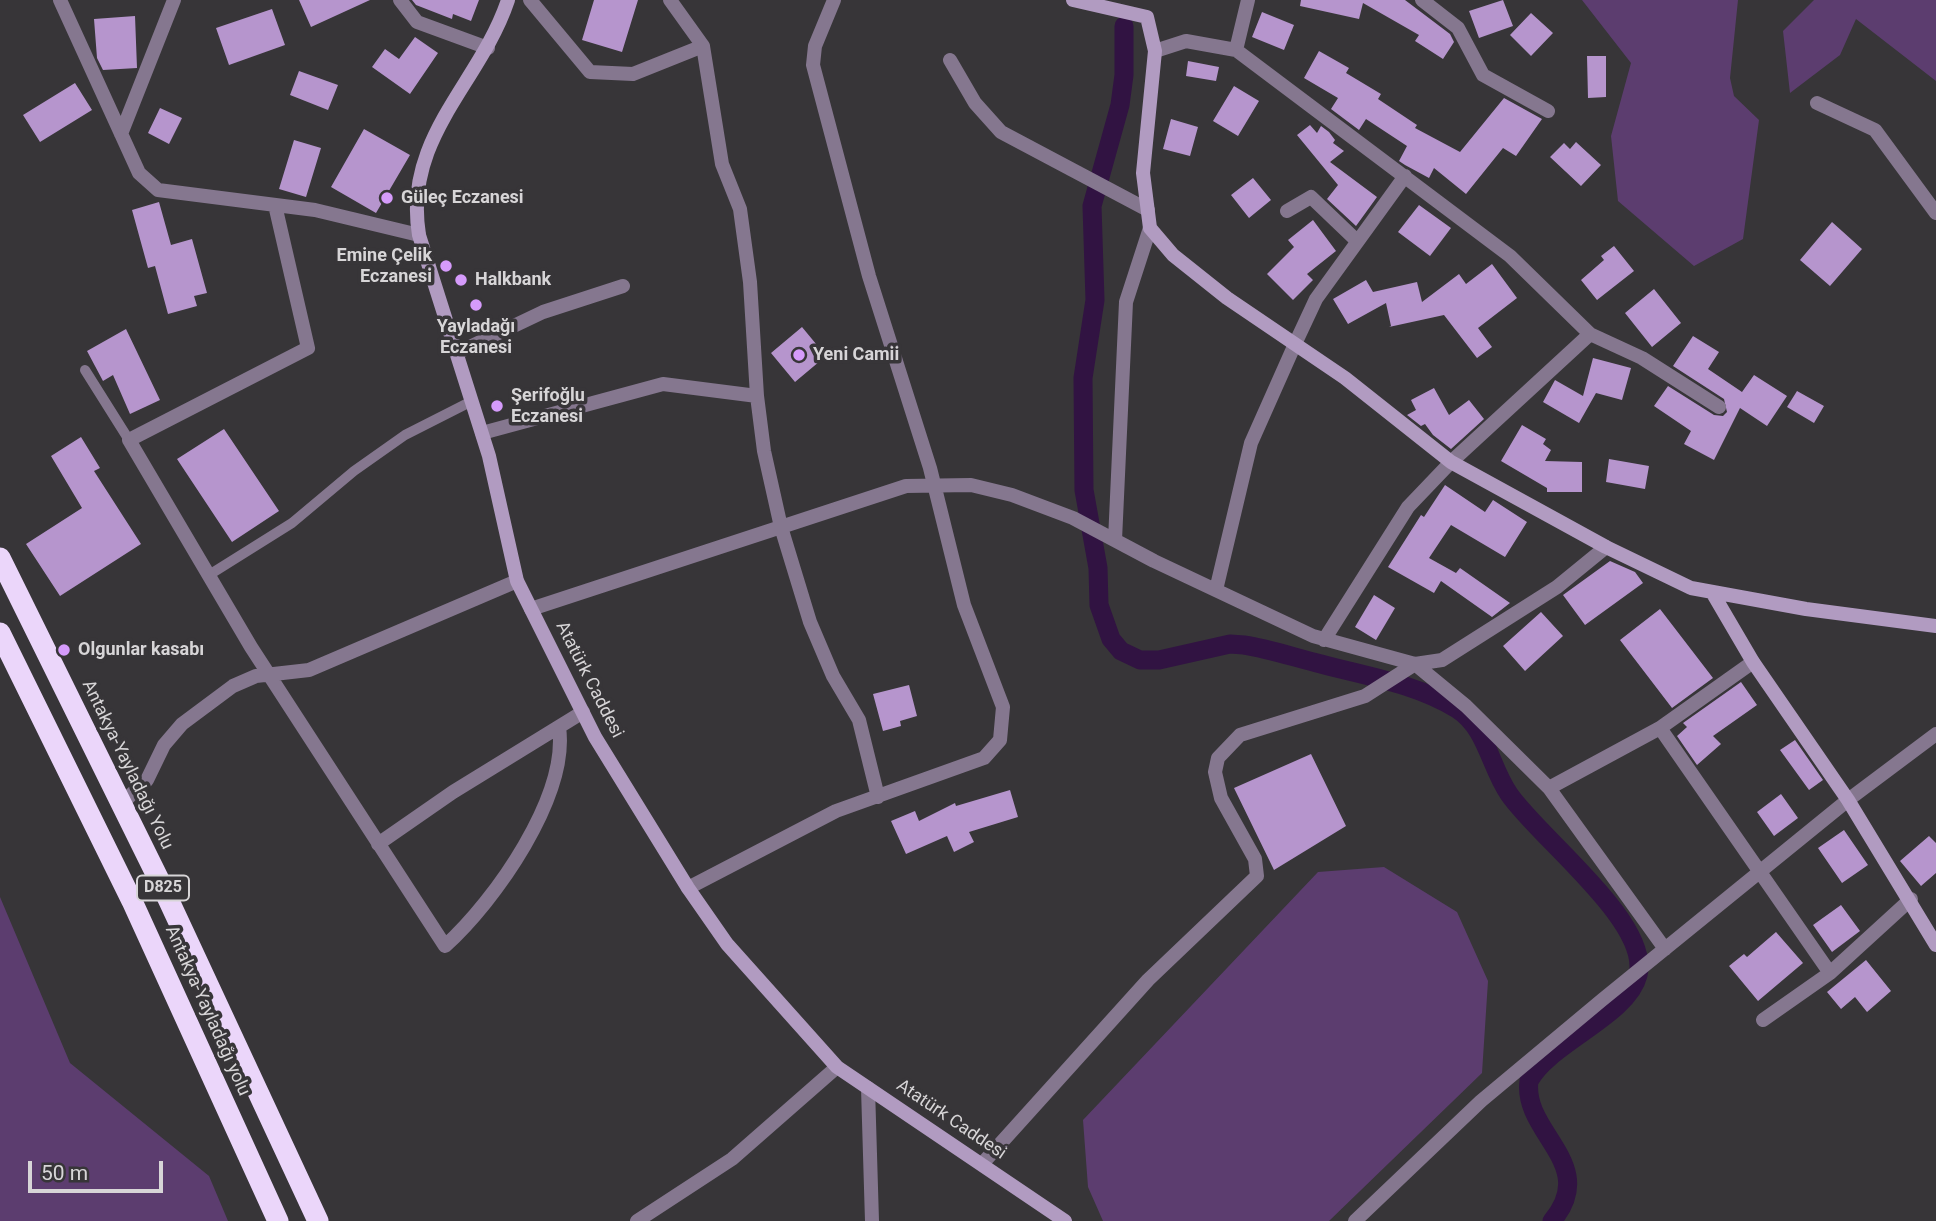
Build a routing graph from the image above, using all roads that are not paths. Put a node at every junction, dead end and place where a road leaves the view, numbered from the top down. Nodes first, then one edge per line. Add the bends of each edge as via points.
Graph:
1 (60, 0) edge
2 (174, 0) edge
3 (400, 0) edge
4 (508, 0) edge
5 (530, 0) edge
6 (670, 0) edge
7 (834, 0) edge
8 (1073, 0) edge
9 (1248, 0) edge
10 (1422, 0) edge
11 (1102, 2) edge
12 (703, 46) junction
13 (488, 48) junction
14 (1236, 50) junction
15 (1155, 51) junction
16 (950, 60) dead end
17 (1817, 103) dead end
18 (1548, 111) dead end
19 (121, 134) junction
20 (1405, 176) junction
21 (275, 205) junction
22 (1148, 210) junction
23 (1287, 211) dead end
24 (1936, 213) edge
25 (1150, 228) junction
26 (419, 235) junction
27 (1357, 241) junction
28 (623, 286) dead end
29 (1590, 334) junction
30 (1295, 344) junction
31 (457, 353) junction
32 (85, 370) dead end
33 (757, 396) junction
34 (472, 401) junction
35 (1719, 407) dead end
36 (482, 433) junction
37 (129, 440) junction
38 (1451, 462) junction
39 (934, 484) junction
40 (781, 527) junction
41 (1109, 537) junction
42 (1606, 547) junction
43 (0, 558) edge
44 (209, 575) junction
45 (517, 582) junction
46 (1216, 590) junction
47 (1712, 592) junction
48 (531, 609) junction
49 (1936, 626) edge
50 (0, 633) edge
51 (1324, 640) junction
52 (1753, 662) junction
53 (1415, 664) junction
54 (270, 676) junction
55 (583, 712) junction
56 (559, 727) junction
57 (1660, 728) junction
58 (1936, 734) edge
59 (1549, 788) junction
60 (878, 797) junction
61 (1848, 800) junction
62 (121, 804) junction
63 (377, 845) junction
64 (1760, 873) junction
65 (688, 888) junction
66 (1911, 899) junction
67 (1936, 945) edge
68 (1665, 949) junction
69 (1830, 973) junction
70 (1763, 1020) dead end
71 (836, 1067) junction
72 (868, 1088) junction
73 (982, 1164) junction
74 (277, 1220) edge
75 (318, 1221) edge
76 (637, 1221) edge
77 (872, 1221) edge
78 (1065, 1221) edge
79 (1355, 1221) edge

1 - 19 street
2 - 19 street
3 - 13 street via 417,22
4 - 13 street, Atatürk Caddesi
5 - 12 street via 590,72 633,74
6 - 12 street
7 - 39 street via 815,46 813,65 869,276
8 - 11 street
9 - 14 street
10 - 18 street via 1458,28 1483,75
11 - 15 street via 1147,17
12 - 33 street via 722,164 740,209
13 - 26 street, Atatürk Caddesi via 451,103 419,171 415,213
14 - 15 street via 1186,41
14 - 20 street
15 - 22 street via 1143,173
16 - 22 street via 975,103 1001,132
17 - 24 street via 1875,130
19 - 21 street via 139,173 158,190
20 - 27 street
20 - 29 street via 1510,256
21 - 26 street
21 - 37 street via 308,348
22 - 25 street
23 - 27 street via 1311,197
25 - 30 street via 1173,255
25 - 41 street via 1126,302
26 - 31 street, Atatürk Caddesi
27 - 30 street via 1316,299
28 - 31 street via 543,312
29 - 35 street via 1642,358
29 - 38 street
30 - 38 street
30 - 46 street via 1251,443
31 - 34 street, Atatürk Caddesi
32 - 37 lane
33 - 36 street via 663,384
33 - 40 street
34 - 36 street, Atatürk Caddesi
34 - 44 lane via 405,435 292,523
36 - 45 street, Atatürk Caddesi
37 - 44 street
38 - 42 street
38 - 51 street via 1408,507
39 - 40 street via 906,486
39 - 41 street via 971,485 1012,495
39 - 60 street via 964,605 1003,706 1000,740 984,758
40 - 48 street
40 - 60 street via 810,622 833,676 859,720
41 - 46 street
42 - 47 street via 1691,588
42 - 53 street via 1557,587 1442,660
43 - 62 highway, Antakya-Yayladağı Yolu / D825
44 - 54 street
45 - 48 street, Atatürk Caddesi
45 - 54 street via 309,670
46 - 51 street
47 - 49 street
47 - 52 street
48 - 55 street, Atatürk Caddesi
50 - 74 highway, Antakya-Yayladağı yolu / D825 via 132,901
51 - 53 street
52 - 57 street
52 - 61 street
53 - 59 street via 1466,706
53 - 73 street via 1365,696 1240,735 1217,758 1221,798 1255,859 1257,876 1148,980
54 - 62 street via 256,676 233,686 196,710 164,745 142,788
54 - 63 street
55 - 56 street
55 - 65 street, Atatürk Caddesi
56 - 63 street
56 - 63 street via 562,747 553,788 499,886 445,946
57 - 59 street
57 - 64 street
58 - 61 street
59 - 68 street
60 - 65 street via 836,811
61 - 64 street
61 - 66 street
62 - 75 highway, Antakya-Yayladağı Yolu / D825
64 - 68 street
64 - 69 street
65 - 71 street, Atatürk Caddesi via 727,944
66 - 67 street
66 - 69 street
68 - 79 street via 1481,1101
69 - 70 street
71 - 72 street, Atatürk Caddesi
71 - 76 street via 732,1159
72 - 73 street, Atatürk Caddesi
72 - 77 street
73 - 78 street, Atatürk Caddesi

